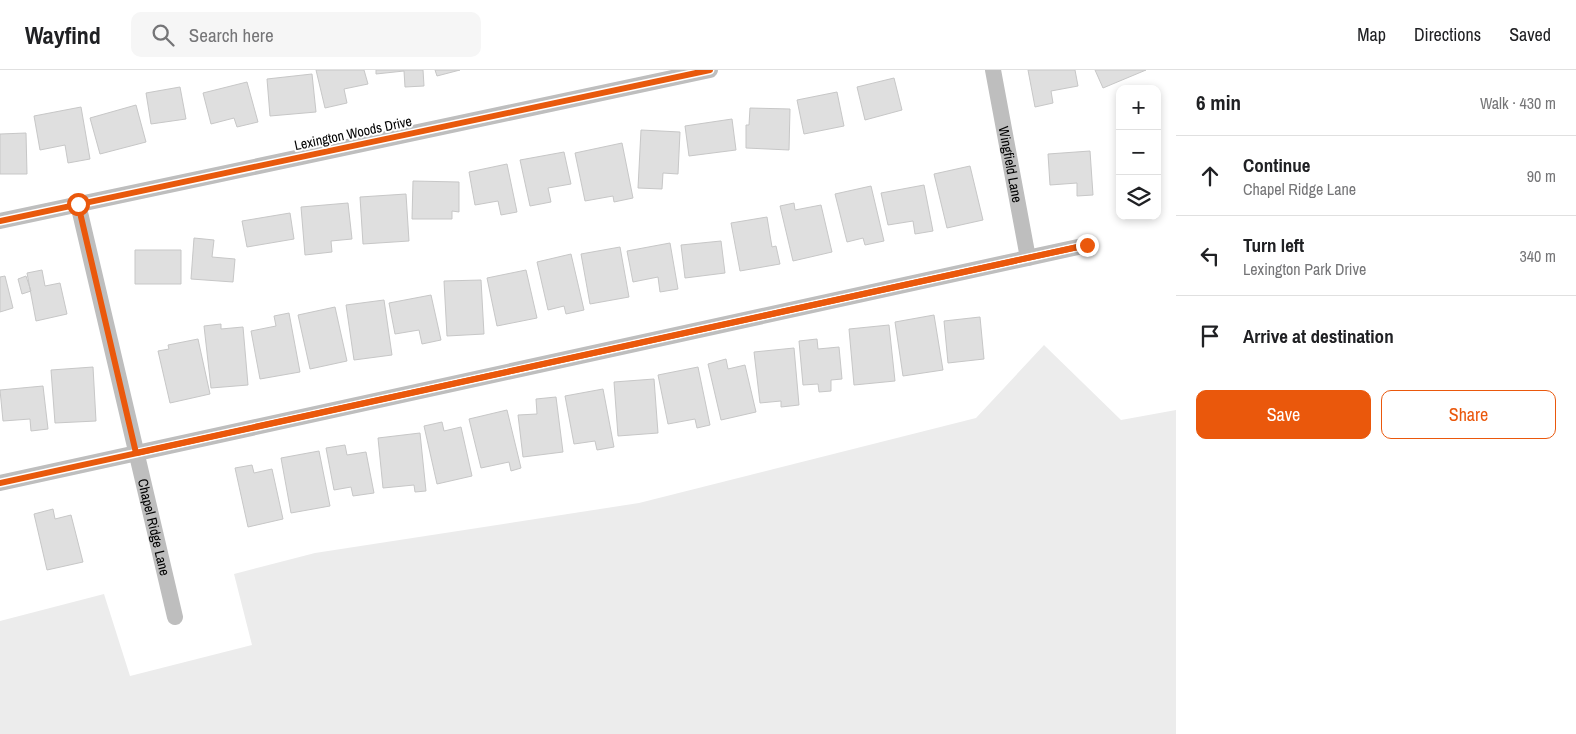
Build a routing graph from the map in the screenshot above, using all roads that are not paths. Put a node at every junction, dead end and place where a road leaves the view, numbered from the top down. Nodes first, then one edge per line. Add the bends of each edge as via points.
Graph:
1 (710, 70) edge
2 (993, 70) edge
3 (78, 204) junction
4 (0, 221) edge
5 (1087, 245) dead end
6 (1028, 258) junction
7 (136, 453) junction
8 (0, 483) edge
9 (175, 617) dead end

1 - 3 street, Lexington Woods Drive
2 - 6 street, Wingfield Lane
3 - 4 street, Lexington Woods Drive
3 - 7 street, Chapel Ridge Lane
5 - 6 street
6 - 7 street
7 - 8 street
7 - 9 street, Chapel Ridge Lane

